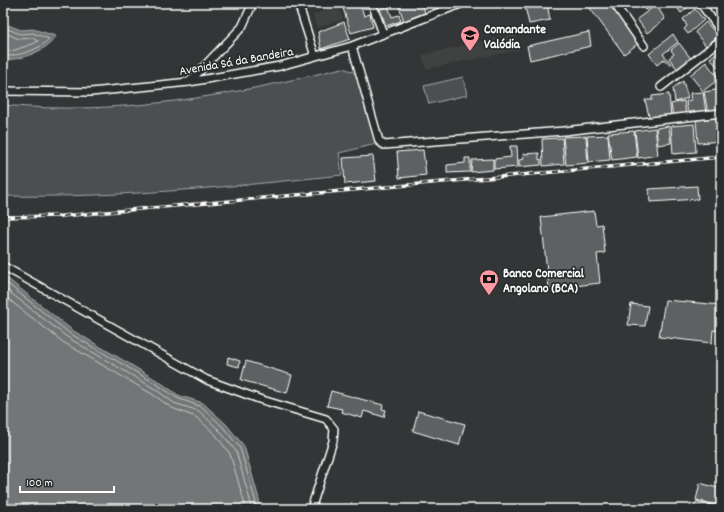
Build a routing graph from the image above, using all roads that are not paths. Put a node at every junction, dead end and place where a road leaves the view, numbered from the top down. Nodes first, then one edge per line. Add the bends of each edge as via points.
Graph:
1 (253, 3) edge
2 (298, 3) edge
3 (372, 3) edge
4 (463, 3) edge
5 (614, 3) edge
6 (700, 3) edge
7 (721, 31) edge
8 (383, 34) junction
9 (721, 40) edge
10 (352, 46) junction
11 (644, 46) dead end
12 (315, 56) junction
13 (188, 82) junction
14 (662, 87) dead end
15 (3, 91) edge
16 (721, 112) edge
17 (3, 266) edge
18 (311, 509) edge

1 - 13 street via 239,31
2 - 12 street
3 - 8 street
4 - 8 street, Avenida Sá da Bandeira
5 - 11 street
6 - 7 street
8 - 10 street, Avenida Sá da Bandeira
9 - 14 street
10 - 12 street, Avenida Sá da Bandeira
10 - 16 street via 379,141 384,145 564,131
12 - 13 street, Avenida Sá da Bandeira via 280,66
13 - 15 street, Avenida Sá da Bandeira via 91,92
17 - 18 street via 207,380 259,400 326,419 334,429 333,441

